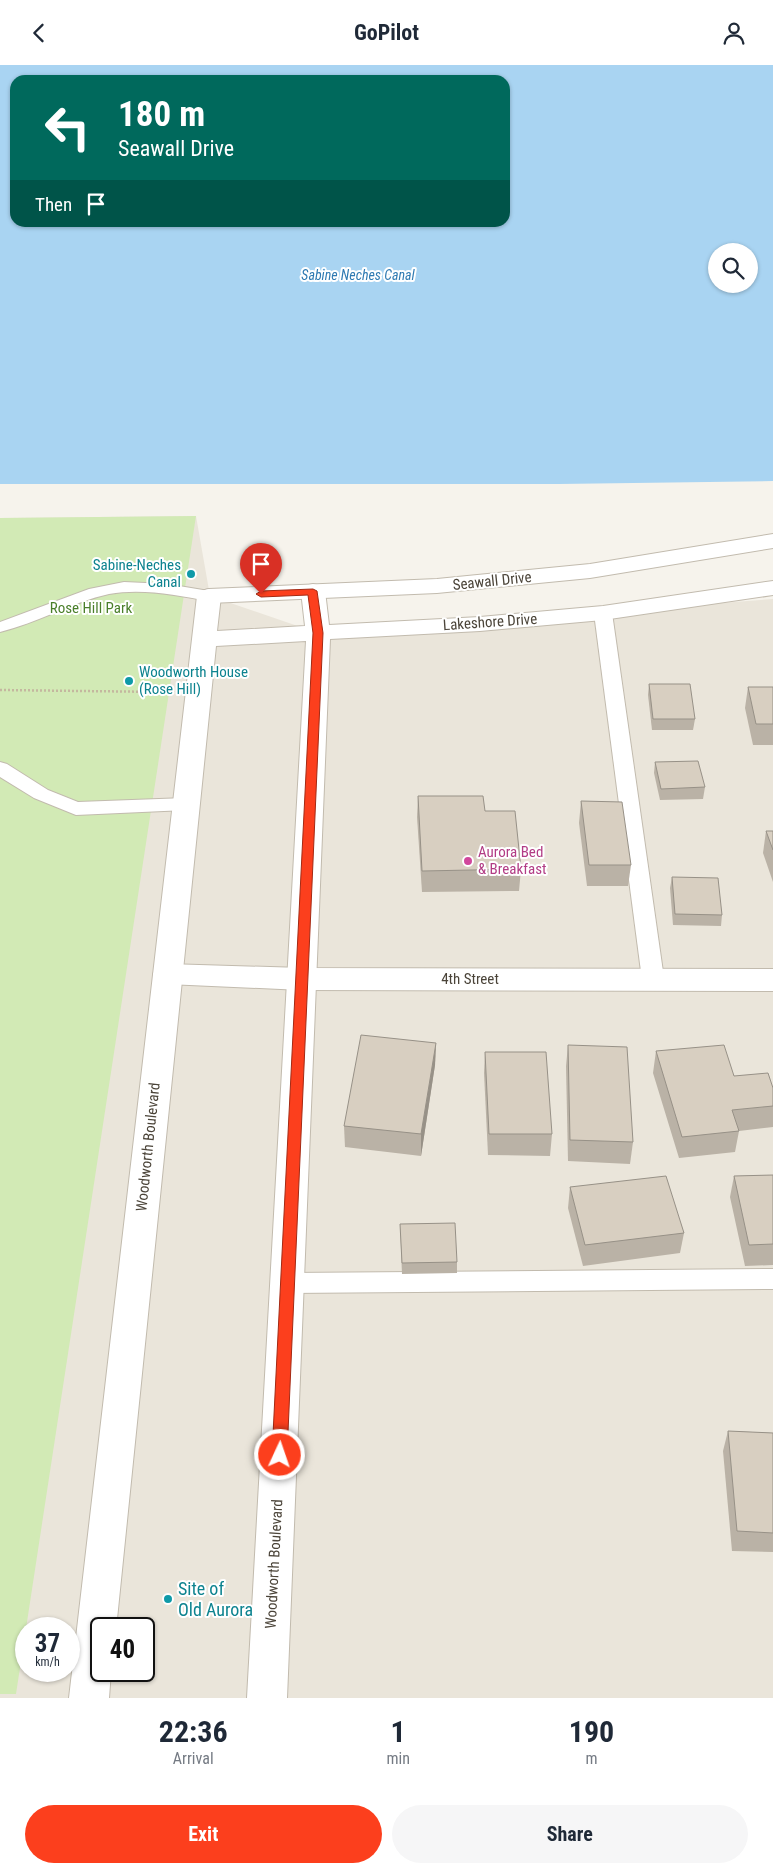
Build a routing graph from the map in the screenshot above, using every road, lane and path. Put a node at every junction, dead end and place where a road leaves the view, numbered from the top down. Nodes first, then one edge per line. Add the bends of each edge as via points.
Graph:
1 (773, 541) edge
2 (773, 587) edge
3 (313, 591) junction
4 (210, 596) junction
5 (603, 613) junction
6 (0, 627) edge
7 (318, 633) junction
8 (205, 639) junction
9 (0, 690) edge
10 (199, 692) junction
11 (0, 768) edge
12 (186, 804) junction
13 (167, 974) junction
14 (302, 979) junction
15 (654, 979) junction
16 (773, 980) edge
17 (773, 1279) edge
18 (288, 1283) junction
19 (89, 1698) edge
20 (267, 1698) edge

1 - 3 street, Seawall Drive via 590,571 437,586
2 - 5 street, Lakeshore Drive
3 - 4 street, Seawall Drive
3 - 7 street, Woodworth Boulevard
4 - 6 lane via 164,588 126,587 96,593
4 - 8 street, Woodworth Boulevard
5 - 7 street, Lakeshore Drive
5 - 15 lane
7 - 8 street, Lakeshore Drive
7 - 14 street, Woodworth Boulevard
8 - 10 street, Woodworth Boulevard
9 - 10 path
10 - 12 street, Woodworth Boulevard
11 - 12 lane via 42,794 76,809
12 - 13 street, Woodworth Boulevard
13 - 14 street, 4th Street
13 - 19 street, Woodworth Boulevard
14 - 15 street, 4th Street
14 - 18 street, Woodworth Boulevard
15 - 16 street, 4th Street
17 - 18 lane
18 - 20 street, Woodworth Boulevard

